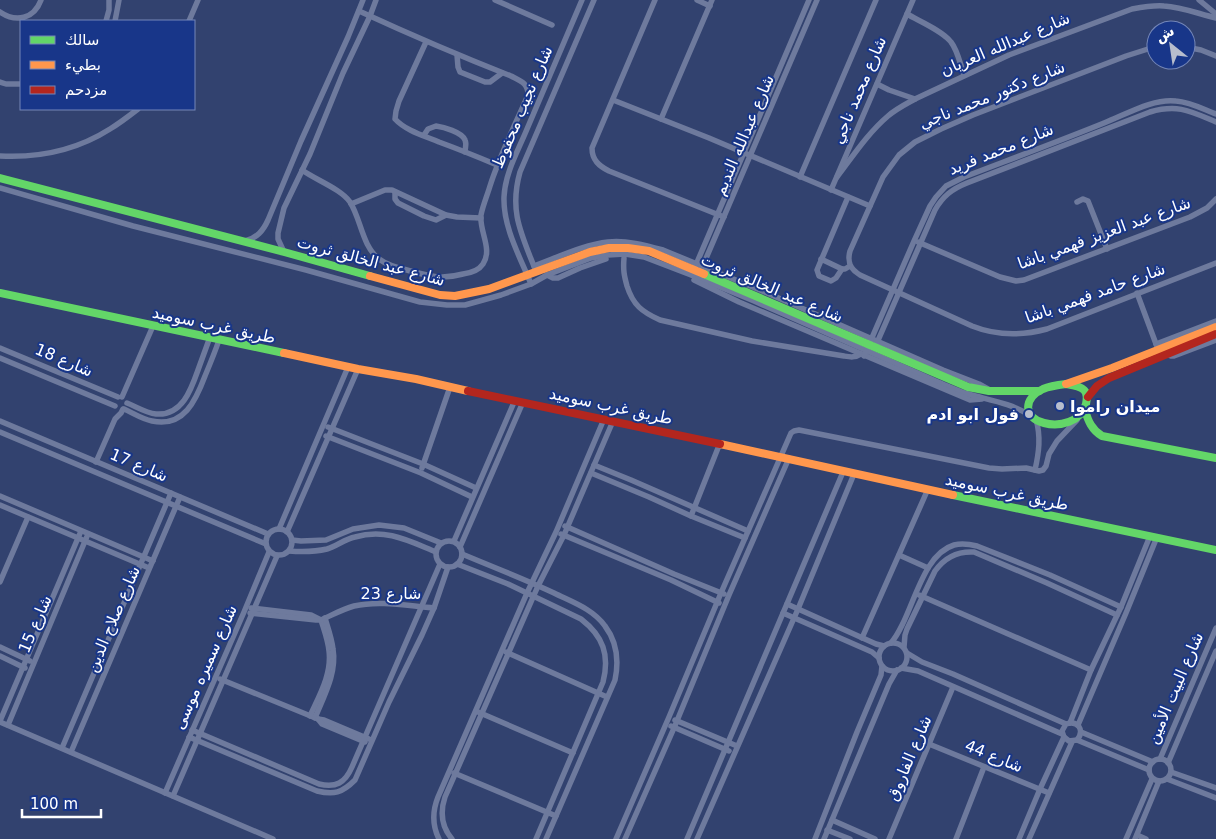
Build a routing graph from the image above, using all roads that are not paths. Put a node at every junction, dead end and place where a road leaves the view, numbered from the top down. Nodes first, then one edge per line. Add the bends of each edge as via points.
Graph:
1 (41, 0) edge
2 (109, 0) edge
3 (119, 0) edge
4 (198, 0) edge
5 (363, 0) edge
6 (376, 0) edge
7 (495, 0) edge
8 (582, 0) edge
9 (594, 0) edge
10 (655, 0) edge
11 (697, 0) edge
12 (809, 0) edge
13 (817, 0) edge
14 (876, 0) edge
15 (912, 0) edge
16 (1199, 0) edge
17 (505, 2) edge
18 (711, 3) edge
19 (359, 11) junction
20 (0, 12) edge
21 (907, 14) junction
22 (1216, 14) edge
23 (370, 16) junction
24 (1216, 18) edge
25 (106, 20) edge
26 (114, 20) edge
27 (189, 20) edge
28 (552, 25) dead end
29 (426, 42) junction
30 (1196, 49) edge
31 (1146, 50) edge
32 (457, 55) junction
33 (1216, 56) edge
34 (334, 68) junction
35 (343, 73) junction
36 (502, 73) junction
37 (964, 75) junction
38 (0, 82) edge
39 (20, 84) edge
40 (877, 84) junction
41 (915, 99) junction
42 (612, 100) junction
43 (1160, 105) junction
44 (137, 110) edge
45 (1216, 114) edge
46 (661, 119) junction
47 (1216, 122) edge
48 (424, 135) junction
49 (465, 152) junction
50 (743, 153) junction
51 (0, 156) edge
52 (750, 156) junction
53 (497, 165) junction
54 (302, 170) junction
55 (800, 177) junction
56 (837, 177) junction
57 (0, 178) edge
58 (0, 188) edge
59 (831, 190) junction
60 (395, 192) junction
61 (848, 197) junction
62 (1216, 199) edge
63 (1077, 202) dead end
64 (350, 204) junction
65 (275, 205) junction
66 (870, 206) junction
67 (284, 208) junction
68 (136, 214) junction
69 (717, 214) junction
70 (446, 215) junction
71 (724, 217) junction
72 (481, 218) junction
73 (133, 226) junction
74 (243, 241) junction
75 (917, 242) junction
76 (1107, 249) junction
77 (284, 252) junction
78 (624, 258) junction
79 (821, 259) junction
80 (1216, 263) edge
81 (850, 266) junction
82 (842, 269) junction
83 (536, 273) junction
84 (696, 273) junction
85 (527, 275) junction
86 (547, 275) junction
87 (531, 284) junction
88 (893, 290) junction
89 (0, 293) edge
90 (899, 293) junction
91 (1137, 293) junction
92 (1216, 321) edge
93 (154, 326) junction
94 (1216, 327) edge
95 (1216, 334) edge
96 (210, 337) junction
97 (219, 340) junction
98 (1216, 340) edge
99 (1194, 346) junction
100 (0, 348) edge
101 (870, 350) junction
102 (1160, 351) junction
103 (0, 358) edge
104 (348, 367) junction
105 (358, 369) junction
106 (1066, 384) junction
107 (450, 387) junction
108 (1039, 391) junction
109 (120, 397) junction
110 (1088, 397) junction
111 (515, 400) junction
112 (523, 402) junction
113 (128, 403) junction
114 (116, 407) junction
115 (123, 409) junction
116 (1082, 413) junction
117 (1033, 417) junction
118 (115, 419) junction
119 (604, 419) junction
120 (0, 421) edge
121 (613, 421) junction
122 (323, 425) junction
123 (331, 428) junction
124 (0, 432) edge
125 (320, 433) junction
126 (328, 436) junction
127 (720, 443) junction
128 (386, 450) junction
129 (785, 457) junction
130 (383, 458) junction
131 (1216, 458) edge
132 (96, 462) junction
133 (424, 464) junction
134 (594, 466) junction
135 (1035, 470) junction
136 (843, 472) junction
137 (421, 473) junction
138 (591, 473) junction
139 (854, 474) junction
140 (631, 480) junction
141 (476, 488) junction
142 (628, 488) junction
143 (928, 489) junction
144 (652, 490) junction
145 (171, 493) junction
146 (0, 496) edge
147 (180, 497) junction
148 (472, 497) junction
149 (649, 497) junction
150 (167, 503) junction
151 (0, 505) edge
152 (176, 506) junction
153 (694, 508) junction
154 (691, 516) junction
155 (28, 517) junction
156 (716, 517) junction
157 (560, 524) junction
158 (713, 524) junction
159 (567, 526) junction
160 (279, 529) junction
161 (81, 531) junction
162 (748, 531) junction
163 (287, 532) junction
164 (556, 532) junction
165 (88, 534) junction
166 (268, 534) junction
167 (564, 535) junction
168 (1154, 537) junction
169 (78, 538) junction
170 (745, 538) junction
171 (292, 540) junction
172 (85, 541) junction
173 (454, 541) junction
174 (441, 543) junction
175 (266, 544) junction
176 (460, 547) junction
177 (1216, 550) edge
178 (289, 551) junction
179 (269, 552) junction
180 (436, 552) junction
181 (462, 554) junction
182 (899, 555) junction
183 (277, 556) junction
184 (143, 557) junction
185 (152, 561) junction
186 (140, 564) junction
187 (440, 564) junction
188 (457, 564) junction
189 (448, 567) junction
190 (149, 568) junction
191 (928, 568) junction
192 (1050, 575) junction
193 (0, 582) edge
194 (1047, 582) junction
195 (532, 583) junction
196 (538, 586) junction
197 (527, 593) junction
198 (721, 593) junction
199 (729, 595) junction
200 (919, 595) junction
201 (534, 596) junction
202 (717, 603) junction
203 (576, 604) junction
204 (787, 604) junction
205 (724, 605) junction
206 (422, 607) junction
207 (434, 608) junction
208 (798, 609) junction
209 (245, 610) junction
210 (253, 611) junction
211 (1119, 611) junction
212 (783, 613) junction
213 (1126, 613) junction
214 (119, 614) junction
215 (571, 614) junction
216 (598, 617) junction
217 (128, 618) junction
218 (794, 618) junction
219 (323, 619) junction
220 (590, 626) junction
221 (1216, 628) edge
222 (862, 638) junction
223 (891, 642) junction
224 (1213, 642) edge
225 (884, 646) junction
226 (0, 647) edge
227 (905, 650) junction
228 (1207, 650) junction
229 (502, 651) junction
230 (1216, 653) edge
231 (508, 654) junction
232 (0, 656) edge
233 (879, 658) junction
234 (26, 659) junction
235 (34, 663) junction
236 (882, 666) junction
237 (23, 667) junction
238 (899, 669) junction
239 (31, 670) junction
240 (1091, 670) junction
241 (215, 678) junction
242 (223, 681) junction
243 (953, 687) junction
244 (598, 694) junction
245 (608, 697) junction
246 (475, 711) junction
247 (482, 714) junction
248 (314, 718) junction
249 (669, 718) junction
250 (677, 721) junction
251 (0, 722) edge
252 (666, 724) junction
253 (1068, 724) junction
254 (8, 725) junction
255 (1078, 725) junction
256 (674, 728) junction
257 (192, 730) junction
258 (582, 731) junction
259 (1081, 732) junction
260 (200, 734) junction
261 (591, 735) junction
262 (1063, 736) junction
263 (189, 738) junction
264 (365, 739) junction
265 (197, 741) junction
266 (1074, 741) junction
267 (372, 742) junction
268 (728, 743) junction
269 (929, 744) junction
270 (737, 746) junction
271 (62, 748) junction
272 (725, 750) junction
273 (71, 752) junction
274 (573, 753) junction
275 (734, 754) junction
276 (1160, 759) junction
277 (1153, 762) junction
278 (1168, 763) junction
279 (984, 767) junction
280 (1148, 770) junction
281 (449, 771) junction
282 (1171, 772) junction
283 (456, 774) junction
284 (1152, 778) junction
285 (1167, 779) junction
286 (1159, 781) junction
287 (1216, 788) edge
288 (1040, 790) junction
289 (165, 793) junction
290 (1049, 793) junction
291 (173, 796) junction
292 (1216, 798) edge
293 (547, 813) junction
294 (556, 816) junction
295 (821, 822) junction
296 (829, 825) junction
297 (1136, 837) edge
298 (272, 839) edge
299 (440, 839) edge
300 (452, 839) edge
301 (536, 839) edge
302 (546, 839) edge
303 (616, 839) edge
304 (625, 839) edge
305 (687, 839) edge
306 (697, 839) edge
307 (815, 839) edge
308 (824, 839) edge
309 (850, 839) edge
310 (875, 839) edge
311 (889, 839) edge
312 (956, 839) edge
313 (1019, 839) edge
314 (1029, 839) edge
315 (1126, 839) edge
316 (1146, 839) edge

1 - 20 street via 34,12 25,17 16,18
2 - 25 street
3 - 26 street
4 - 27 street
5 - 19 street
6 - 23 street
7 - 17 street
8 - 85 street, شارع نجيب محفوظ via 506,183 506,213 513,242
9 - 83 street, شارع نجيب محفوظ via 516,186 518,225
10 - 42 street
11 - 18 street
12 - 50 street, شارع عبدالله النديم
13 - 52 street, شارع عبدالله النديم
14 - 55 street
15 - 21 street, شارع محمد ناجي
16 - 22 street
17 - 28 street
18 - 46 street
19 - 23 street
19 - 34 street
21 - 37 street via 951,42
21 - 40 street, شارع محمد ناجي
23 - 29 street
23 - 35 street
24 - 37 street, شارع عبدالله العريان via 1164,6 1132,9
29 - 32 street
29 - 48 street via 394,116 400,124
30 - 33 street
31 - 66 street, شارع دكتور محمد ناجي via 926,136 894,162
32 - 36 street
32 - 36 street via 460,72 485,82
34 - 35 street
34 - 65 street
35 - 54 street
36 - 53 street via 524,82 528,95
37 - 41 street, شارع عبدالله العريان
38 - 39 street
40 - 41 street
40 - 56 street, شارع محمد ناجي
41 - 56 street, شارع عبدالله العريان via 888,115
42 - 46 street
42 - 69 street via 592,148 597,163 609,171
43 - 45 street, شارع محمد فريد via 1176,101
43 - 47 street, شارع محمد فريد
43 - 75 street, شارع محمد فريد via 1150,112 956,188 940,203
44 - 51 street via 110,130 54,153
46 - 50 street
48 - 49 street
48 - 49 street via 436,126 462,135 466,140
49 - 53 street
50 - 52 street
50 - 69 street, شارع عبدالله النديم
52 - 55 street
52 - 71 street, شارع عبدالله النديم
53 - 72 street
54 - 64 street via 338,192
54 - 67 street
55 - 59 street
56 - 59 street, شارع محمد ناجي
57 - 68 street, شارع عبد الخالق ثروت
58 - 73 street, شارع عبد الخالق ثروت
59 - 61 street
60 - 64 street via 385,190
60 - 70 street
60 - 70 street via 398,203 424,216 436,220
61 - 66 street
61 - 79 street
62 - 76 street, شارع عبد العزيز فهمي باشا via 1190,218
63 - 76 street via 1088,201
64 - 72 street via 378,259 394,267 430,276 467,274 482,266 487,253
65 - 67 street
65 - 74 street via 263,230 252,239
66 - 81 street, شارع دكتور محمد ناجي via 848,258
67 - 77 street via 278,239
68 - 73 street
68 - 74 street, شارع عبد الخالق ثروت
69 - 71 street
69 - 84 street, شارع عبدالله النديم
70 - 72 street
71 - 84 street, شارع عبدالله النديم
73 - 87 street, شارع عبد الخالق ثروت via 420,302 466,305
74 - 77 street, شارع عبد الخالق ثروت
75 - 76 street, شارع عبد العزيز فهمي باشا via 1016,281
75 - 88 street, شارع محمد فريد
75 - 90 street, شارع محمد فريد
77 - 85 street, شارع عبد الخالق ثروت via 440,295 469,294
78 - 84 street
78 - 86 street via 603,260 558,278
78 - 101 street via 623,271 630,296 637,306 660,320 752,341 854,358
79 - 82 street
79 - 82 street via 817,270 819,276 831,281
80 - 91 street, شارع حامد فهمي باشا
81 - 82 street
81 - 88 street via 860,276
83 - 84 street, شارع عبد الخالق ثروت via 590,252 628,248 649,251
83 - 85 street, شارع عبد الخالق ثروت
83 - 86 street, شارع عبد الخالق ثروت
83 - 87 street, شارع عبد الخالق ثروت
84 - 86 street, شارع عبد الخالق ثروت via 625,254 591,258
84 - 101 street, شارع عبد الخالق ثروت
84 - 101 street via 739,302
85 - 87 street, شارع نجيب محفوظ
88 - 90 street
88 - 101 street, شارع محمد فريد
89 - 93 street, طريق غرب سوميد
90 - 91 street, شارع حامد فهمي باشا via 983,330 1015,334 1047,329
90 - 101 street, شارع محمد فريد
91 - 102 street
92 - 102 street
93 - 96 street, طريق غرب سوميد
93 - 109 street
94 - 102 street
95 - 99 street
96 - 97 street, طريق غرب سوميد
96 - 113 street via 182,404 167,413 154,414
97 - 104 street, طريق غرب سوميد
97 - 115 street via 200,390 186,412 178,418 151,421
98 - 99 street
99 - 102 street
100 - 109 street, شارع 18
101 - 108 street, شارع عبد الخالق ثروت via 968,387
101 - 117 street, شارع عبد الخالق ثروت via 903,369 959,391 1010,405
102 - 106 street
102 - 110 street via 1099,384
103 - 114 street, شارع 18
104 - 105 street, طريق غرب سوميد
104 - 122 street
105 - 107 street, طريق غرب سوميد
105 - 123 street
106 - 108 street
106 - 110 street via 1084,390
107 - 111 street, طريق غرب سوميد
107 - 133 street
108 - 117 street via 1028,402 1027,410
109 - 113 street
109 - 114 street via 115,402
110 - 116 street
111 - 112 street, طريق غرب سوميد
111 - 141 street
112 - 119 street, طريق غرب سوميد
112 - 176 street
113 - 115 street
114 - 115 street
114 - 118 street
115 - 118 street
116 - 117 street via 1058,424 1048,424
116 - 131 street via 1102,436
116 - 135 street via 1057,441 1045,468
117 - 135 street via 1039,440
118 - 132 street
119 - 121 street, طريق غرب سوميد
119 - 157 street
120 - 132 street, شارع 17
121 - 127 street, طريق غرب سوميد
121 - 134 street
122 - 123 street
122 - 125 street
123 - 126 street
123 - 128 street
124 - 150 street, شارع 17
125 - 126 street
125 - 160 street
126 - 130 street
126 - 163 street
127 - 129 street, طريق غرب سوميد
127 - 153 street
128 - 130 street
128 - 133 street
129 - 135 street via 789,435 799,430 989,468
129 - 136 street, طريق غرب سوميد
129 - 162 street
129 - 199 street
130 - 137 street
132 - 145 street, شارع 17
133 - 137 street
133 - 141 street
134 - 138 street
134 - 140 street
136 - 139 street, طريق غرب سوميد
136 - 204 street
137 - 148 street
138 - 142 street
138 - 159 street
139 - 143 street, طريق غرب سوميد
139 - 208 street
140 - 142 street
140 - 144 street
141 - 148 street
142 - 149 street
143 - 168 street, طريق غرب سوميد
143 - 182 street
144 - 149 street
144 - 153 street
145 - 147 street, شارع 17
145 - 150 street, شارع صلاح الدين
146 - 161 street
147 - 152 street, شارع صلاح الدين
147 - 166 street, شارع 17
148 - 173 street
149 - 154 street
150 - 152 street, شارع 17
150 - 184 street, شارع صلاح الدين
151 - 155 street
152 - 175 street, شارع 17
152 - 185 street, شارع صلاح الدين
153 - 154 street
153 - 156 street
154 - 158 street
155 - 169 street
155 - 193 street
156 - 158 street
156 - 162 street
157 - 159 street
157 - 164 street
158 - 170 street
159 - 167 street
159 - 198 street
160 - 163 street
160 - 166 street
161 - 165 street
161 - 169 street, شارع 15
162 - 170 street
163 - 171 street
164 - 167 street
164 - 195 street
165 - 172 street, شارع 15
165 - 184 street
166 - 175 street
167 - 196 street
167 - 202 street
168 - 177 street, طريق غرب سوميد
168 - 211 street
168 - 213 street
169 - 172 street
169 - 234 street, شارع 15
170 - 198 street
171 - 174 street via 326,540 353,529 379,525 404,528
171 - 178 street
172 - 186 street
172 - 235 street, شارع 15
173 - 174 street
173 - 176 street
174 - 180 street
175 - 179 street
176 - 181 street
178 - 180 street via 320,550 357,536 380,534 401,537
178 - 183 street
179 - 183 street
179 - 209 street, شارع سميره موسى
180 - 187 street
181 - 188 street
181 - 195 street
182 - 191 street
182 - 222 street
183 - 210 street, شارع سميره موسى
184 - 185 street
184 - 186 street, شارع صلاح الدين
185 - 190 street, شارع صلاح الدين
186 - 190 street
186 - 214 street, شارع صلاح الدين
187 - 189 street
187 - 206 street
188 - 189 street
188 - 197 street
189 - 207 street
190 - 217 street, شارع صلاح الدين
191 - 192 street via 943,550 966,544
191 - 200 street
192 - 194 street
192 - 211 street
194 - 200 street via 974,552 965,552 940,564
194 - 211 street
195 - 196 street
195 - 197 street
196 - 201 street
196 - 203 street
197 - 201 street
197 - 229 street
198 - 199 street
198 - 202 street
199 - 205 street
200 - 223 street
200 - 227 street via 905,635
200 - 240 street
201 - 215 street
201 - 231 street
202 - 205 street
202 - 249 street
203 - 215 street
203 - 216 street
204 - 208 street
204 - 212 street
205 - 250 street
206 - 207 street, شارع 23
206 - 219 street, شارع 23 via 370,604 351,607
206 - 264 street
207 - 267 street
208 - 218 street
208 - 222 street
209 - 210 street
209 - 241 street, شارع سميره موسى
210 - 219 street
210 - 242 street, شارع سميره موسى
211 - 213 street
211 - 240 street
212 - 218 street
212 - 268 street
213 - 255 street
214 - 217 street
214 - 271 street, شارع صلاح الدين
215 - 220 street
216 - 220 street
216 - 245 street via 611,636 617,658 615,680
217 - 273 street, شارع صلاح الدين
218 - 233 street
218 - 270 street
219 - 248 street via 329,667
220 - 244 street via 605,652 603,682
221 - 224 street, شارع البيت الأمين
222 - 225 street
223 - 225 street
223 - 227 street via 898,643
224 - 228 street, شارع البيت الأمين
225 - 233 street
226 - 234 street
227 - 238 street via 906,661
227 - 253 street via 922,662
228 - 230 street
228 - 276 street, شارع البيت الأمين
229 - 231 street
229 - 246 street
230 - 278 street, شارع البيت الأمين
231 - 244 street
231 - 247 street
232 - 237 street
233 - 236 street
234 - 235 street
234 - 237 street, شارع 15
235 - 239 street, شارع 15
236 - 238 street via 889,670
236 - 295 street via 881,676
237 - 239 street
237 - 251 street, شارع 15
238 - 243 street via 918,671
238 - 296 street via 888,684
239 - 254 street, شارع 15
240 - 253 street
241 - 242 street
241 - 257 street, شارع سميره موسى
242 - 248 street
242 - 260 street, شارع سميره موسى
243 - 262 street
243 - 269 street, شارع الفاروق
244 - 245 street
244 - 258 street
245 - 261 street
246 - 247 street
246 - 281 street
247 - 274 street
247 - 283 street
248 - 264 street
249 - 250 street
249 - 252 street
250 - 256 street
250 - 268 street
251 - 254 street
252 - 256 street
252 - 303 street
253 - 255 street
253 - 262 street via 1063,728
254 - 271 street
255 - 259 street
256 - 272 street
256 - 304 street
257 - 260 street
257 - 263 street, شارع سميره موسى
258 - 261 street
258 - 274 street
259 - 266 street
259 - 277 street
260 - 264 street via 327,785 343,781 349,775
260 - 265 street, شارع سميره موسى
261 - 294 street
262 - 266 street
262 - 288 street
263 - 265 street
263 - 289 street, شارع سميره موسى
264 - 267 street
265 - 267 street via 327,794 347,788 355,780
265 - 291 street, شارع سميره موسى
266 - 280 street
266 - 290 street
268 - 270 street
268 - 272 street
269 - 279 street, شارع 44
269 - 311 street, شارع الفاروق
270 - 275 street
271 - 273 street
272 - 275 street
272 - 305 street
273 - 289 street
274 - 293 street
275 - 306 street
276 - 277 street
276 - 278 street
277 - 280 street
278 - 282 street
279 - 288 street, شارع 44
279 - 312 street
280 - 284 street
281 - 283 street
281 - 299 street via 434,805 433,822
282 - 285 street
282 - 287 street
283 - 293 street
283 - 300 street via 441,815 446,832
284 - 286 street
284 - 315 street
285 - 286 street
285 - 292 street
286 - 297 street
288 - 290 street, شارع 44
288 - 313 street
289 - 291 street
290 - 314 street
291 - 298 street
293 - 294 street
293 - 301 street
294 - 302 street
295 - 296 street
295 - 307 street
296 - 308 street
296 - 309 street
296 - 310 street
297 - 316 street

